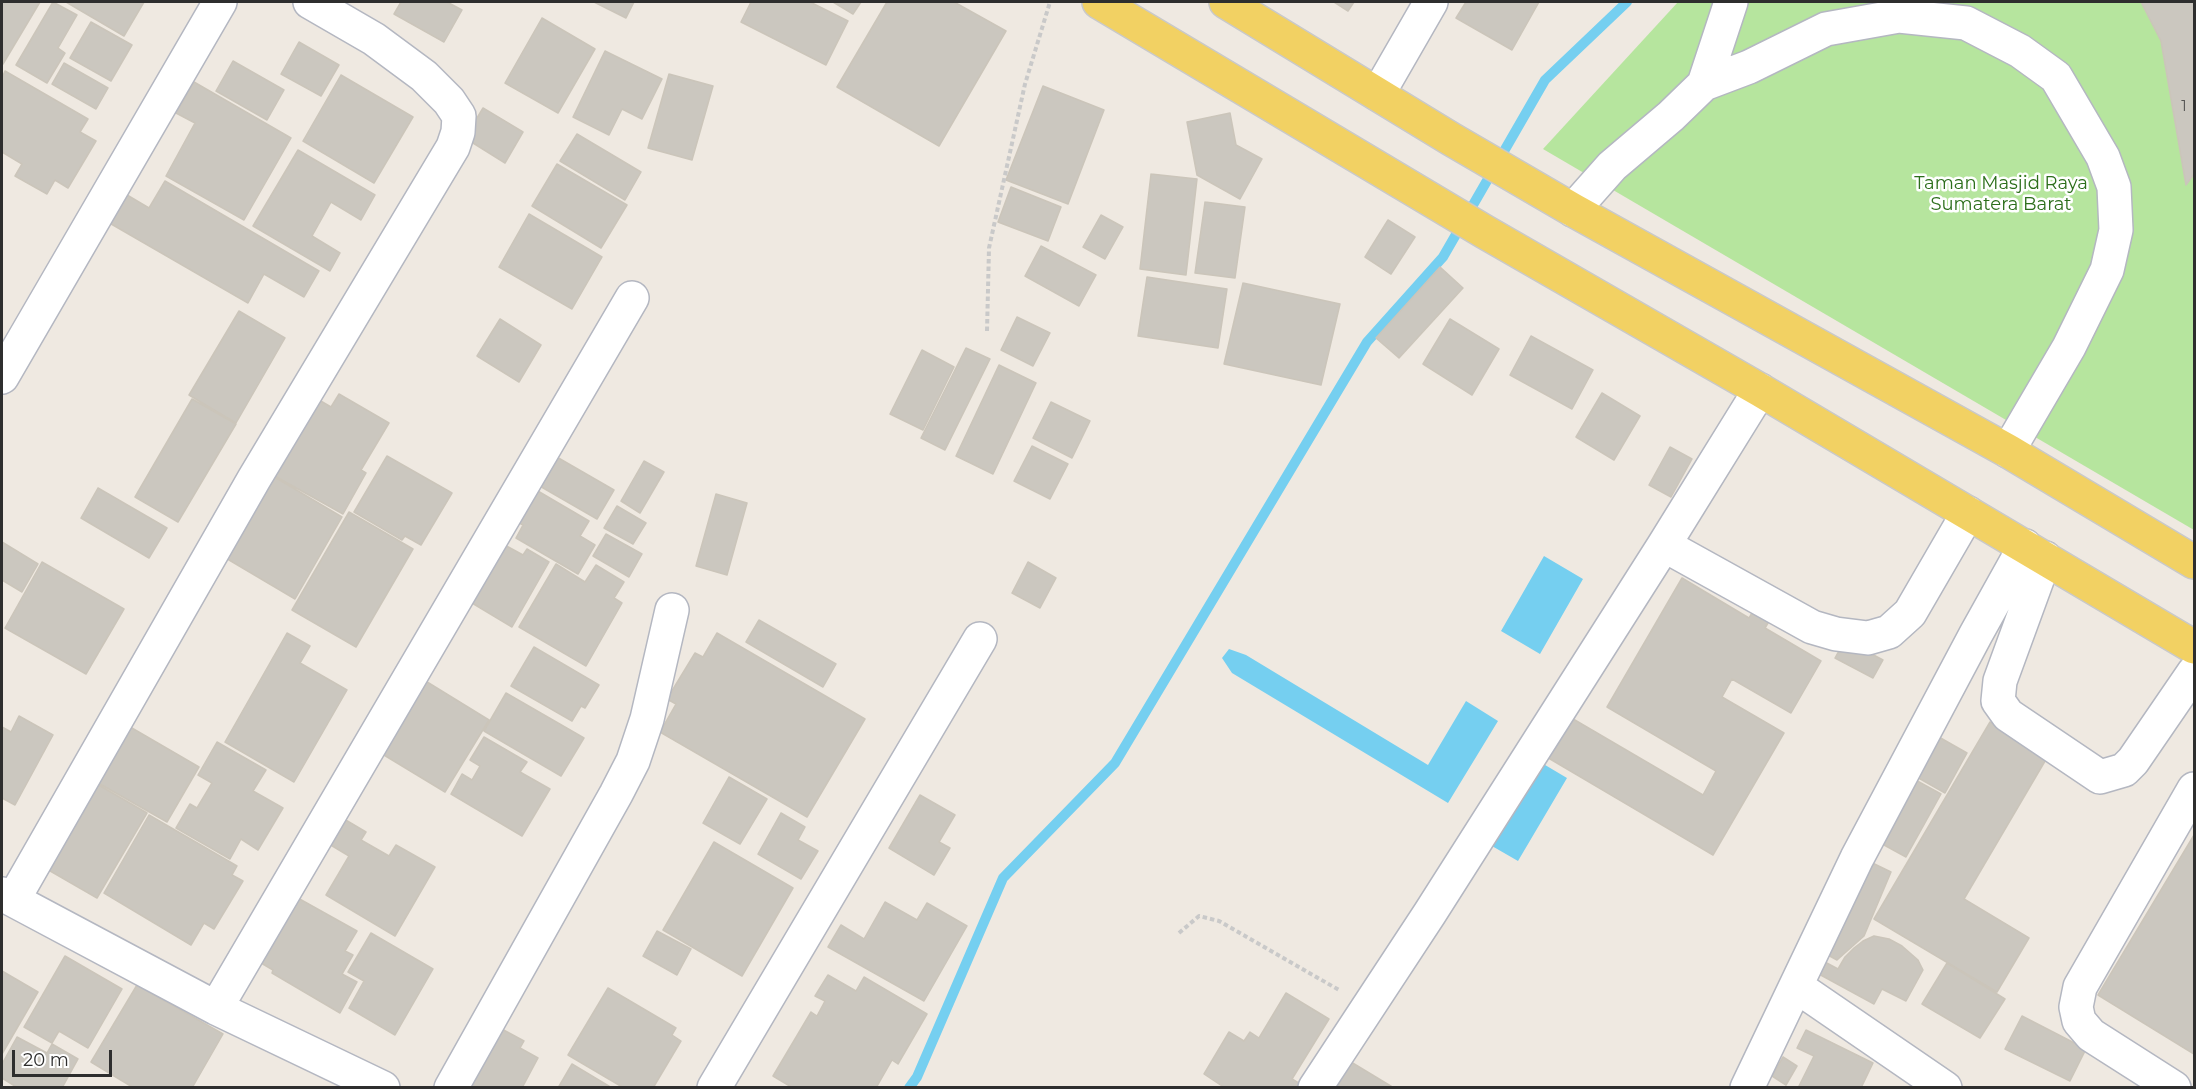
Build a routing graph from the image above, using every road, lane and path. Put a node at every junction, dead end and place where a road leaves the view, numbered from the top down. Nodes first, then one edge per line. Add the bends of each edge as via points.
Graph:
1 (220, 2) edge
2 (310, 2) edge
3 (1050, 2) edge
4 (1099, 2) edge
5 (1226, 2) edge
6 (1431, 2) edge
7 (1731, 2) edge
8 (1704, 84) junction
9 (1378, 93) junction
10 (1573, 210) junction
11 (632, 298) dead end
12 (987, 331) dead end
13 (2, 377) edge
14 (1760, 390) junction
15 (2008, 452) junction
16 (1968, 513) junction
17 (1664, 545) junction
18 (2035, 552) junction
19 (2194, 562) edge
20 (672, 610) dead end
21 (980, 639) dead end
22 (2194, 646) edge
23 (2194, 672) edge
24 (2194, 789) edge
25 (7, 897) edge
26 (1179, 933) dead end
27 (1796, 986) junction
28 (1369, 1006) junction
29 (216, 1008) junction
30 (383, 1088) edge
31 (451, 1088) edge
32 (714, 1088) edge
33 (1315, 1088) edge
34 (1747, 1088) edge
35 (1945, 1088) edge
36 (2174, 1088) edge

1 - 13 street
2 - 25 street via 374,39 424,76 449,100 459,116 459,132
3 - 12 path via 1025,84 989,248
4 - 14 main road
5 - 9 main road
6 - 9 street
7 - 8 street
8 - 10 street via 1612,166
8 - 15 street via 1826,29 1899,16 1966,23 2020,51 2056,77 2103,157 2114,187 2116,230 2107,270 2069,347
9 - 10 main road
10 - 15 main road
11 - 29 street
14 - 16 main road
14 - 17 street
15 - 19 main road
16 - 17 street via 1910,613 1889,632 1868,638 1812,627
16 - 18 main road
17 - 28 street
18 - 22 main road
18 - 23 street via 2000,681 1998,700 2008,715 2100,777 2106,776 2124,770 2133,761
18 - 27 street via 1976,634 1857,858
20 - 31 street via 633,761
21 - 32 street
24 - 36 street via 2080,987 2076,1007 2079,1020 2091,1035
25 - 29 street
26 - 28 path via 1199,916 1219,921
27 - 34 street
27 - 35 street
28 - 33 street
29 - 30 street

